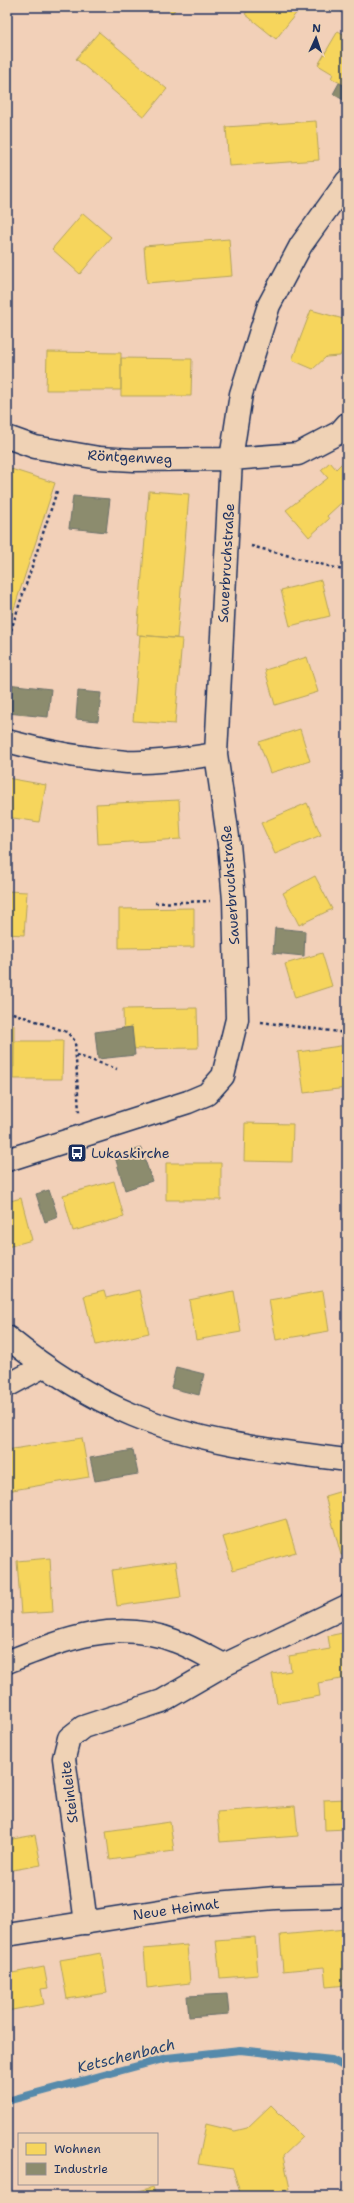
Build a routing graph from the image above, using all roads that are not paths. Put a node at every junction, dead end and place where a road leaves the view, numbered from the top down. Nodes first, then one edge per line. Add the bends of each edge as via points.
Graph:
1 (347, 181) edge
2 (347, 424) edge
3 (7, 437) edge
4 (231, 459) junction
5 (7, 741) edge
6 (216, 754) junction
7 (7, 1160) edge
8 (7, 1337) edge
9 (44, 1366) junction
10 (7, 1386) edge
11 (347, 1460) edge
12 (347, 1606) edge
13 (7, 1662) edge
14 (224, 1665) junction
15 (347, 1896) edge
16 (86, 1923) junction
17 (7, 1935) edge

1 - 4 street, Sauerbruchstraße via 302,245 269,305 241,394
2 - 4 street via 340,432 298,454
3 - 4 street, Röntgenweg via 35,447 100,458
4 - 6 street, Sauerbruchstraße
5 - 6 street via 53,753 128,762
6 - 7 street, Sauerbruchstraße via 234,900 236,1019 223,1076 207,1094 188,1102
8 - 9 street
9 - 10 street
9 - 11 street via 133,1415 184,1432 235,1444
12 - 14 street, Steinleite
13 - 14 street via 66,1639 105,1631 142,1633 174,1641
14 - 16 street, Steinleite via 162,1701 83,1727 69,1738 64,1758
15 - 16 street, Neue Heimat via 275,1898 204,1904
16 - 17 street, Neue Heimat

